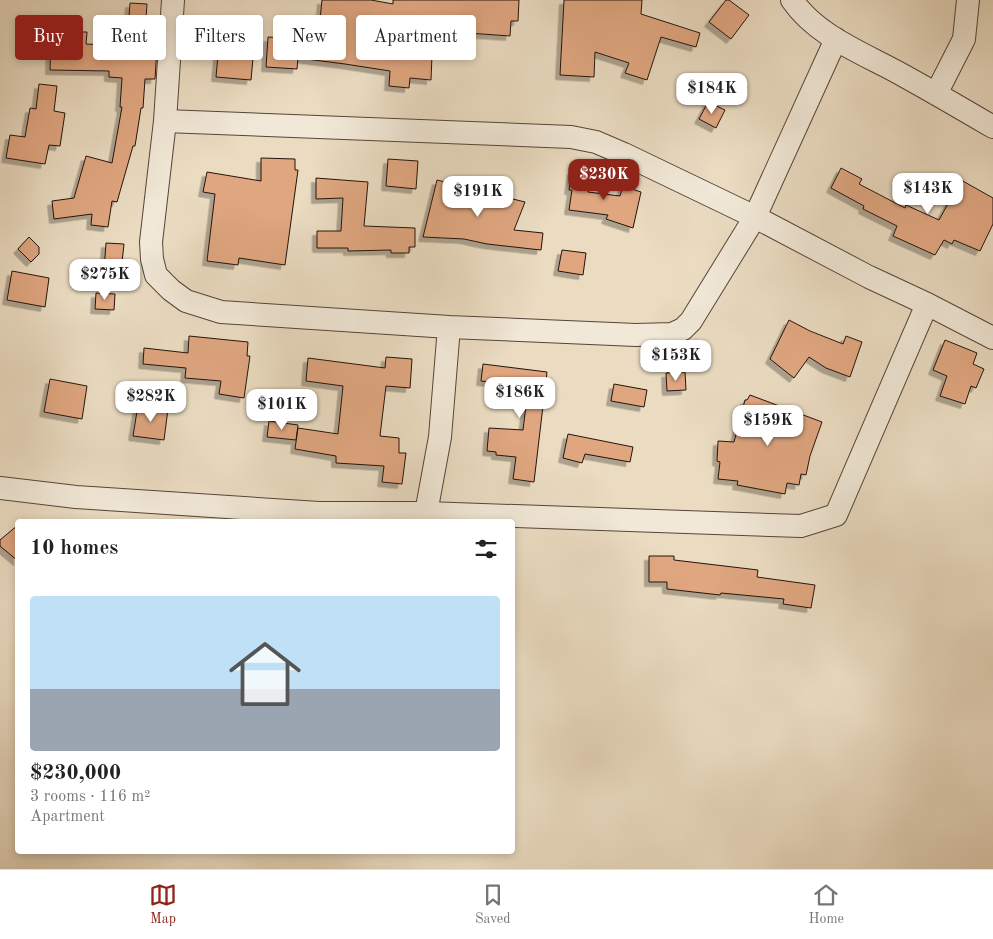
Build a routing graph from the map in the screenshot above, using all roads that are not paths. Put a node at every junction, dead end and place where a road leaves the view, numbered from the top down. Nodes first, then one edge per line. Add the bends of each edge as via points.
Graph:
1 (174, 0) edge
2 (792, 0) edge
3 (968, 0) edge
4 (836, 39) junction
5 (936, 94) junction
6 (165, 121) junction
7 (993, 127) edge
8 (755, 217) junction
9 (927, 304) junction
10 (449, 327) junction
11 (993, 338) edge
12 (0, 488) edge
13 (426, 514) junction

1 - 6 street
2 - 4 street via 814,23
3 - 5 street via 964,39
4 - 5 street
4 - 8 street
5 - 7 street
6 - 8 street via 571,136 624,154
6 - 10 street via 154,209 152,259 156,275 186,301 221,312
8 - 9 street
8 - 10 street via 691,321 672,334
9 - 11 street
9 - 13 street via 836,515 801,526
10 - 13 street via 440,436
12 - 13 street via 76,497 319,514

